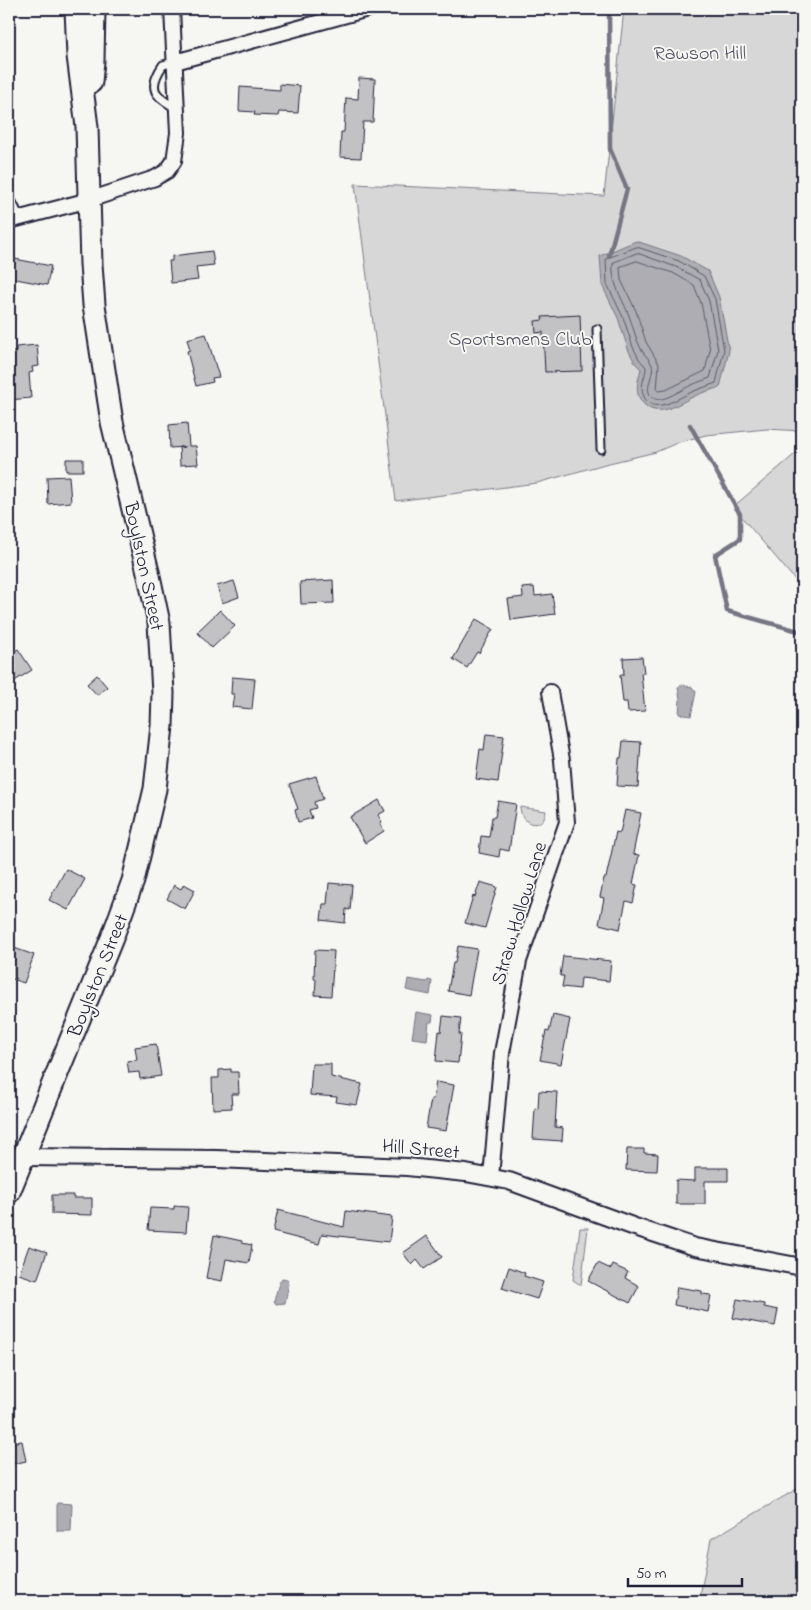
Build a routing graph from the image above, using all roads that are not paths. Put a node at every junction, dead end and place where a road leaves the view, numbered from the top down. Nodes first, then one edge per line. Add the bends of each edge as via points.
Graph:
1 (76, 9) edge
2 (94, 9) edge
3 (172, 9) edge
4 (368, 9) edge
5 (175, 62) junction
6 (178, 110) junction
7 (86, 128) junction
8 (9, 196) edge
9 (89, 200) junction
10 (14, 220) edge
11 (597, 329) dead end
12 (601, 450) dead end
13 (550, 692) dead end
14 (23, 1157) junction
15 (491, 1177) junction
16 (9, 1192) edge
17 (802, 1267) edge

1 - 7 main road, Boylston Street
2 - 7 main road, Boylston Street
3 - 5 street
4 - 5 street
5 - 6 street
5 - 6 lane via 162,65 154,88 158,97
6 - 9 street via 177,148 167,171
7 - 9 main road, Boylston Street
8 - 10 lane
9 - 10 street
9 - 14 main road, Boylston Street via 92,283 112,422 159,623 163,704 161,737 153,799 133,881
11 - 12 lane
13 - 15 street, Straw Hollow Lane via 562,760 567,822 519,961 502,1053
14 - 15 street, Hill Street via 363,1164
14 - 16 main road, Boylston Street
15 - 17 street, Hill Street via 694,1247

